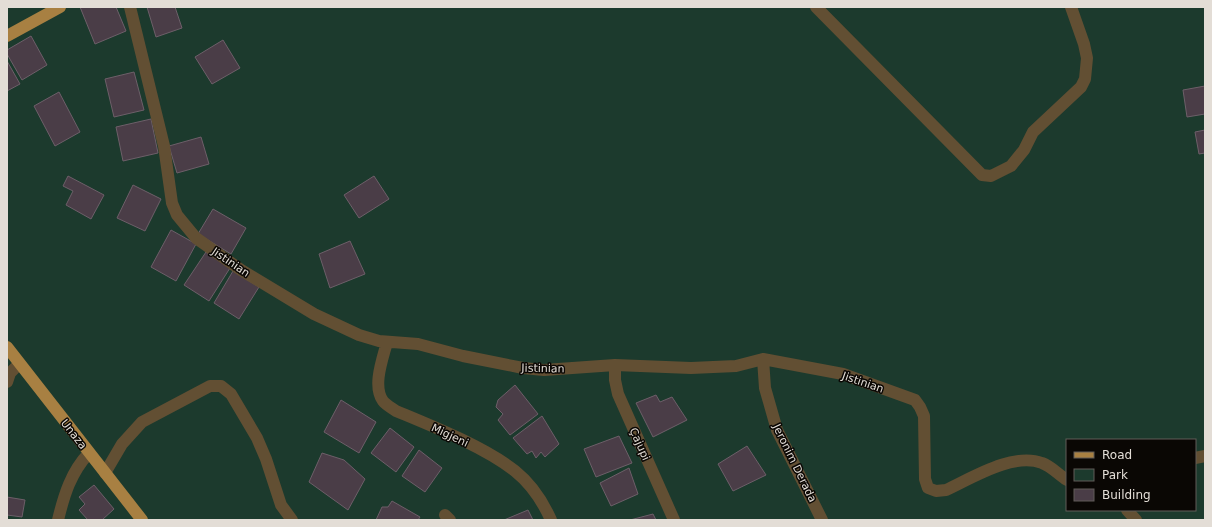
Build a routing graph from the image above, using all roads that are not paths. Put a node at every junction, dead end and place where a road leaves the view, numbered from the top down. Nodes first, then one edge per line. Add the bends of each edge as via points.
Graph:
1 (60, 7) edge
2 (130, 7) edge
3 (816, 7) edge
4 (1070, 7) edge
5 (7, 36) edge
6 (387, 342) junction
7 (7, 347) edge
8 (764, 359) junction
9 (19, 364) junction
10 (615, 365) junction
11 (7, 382) edge
12 (89, 453) junction
13 (105, 473) junction
14 (1066, 479) edge
15 (1128, 511) edge
16 (58, 520) edge
17 (142, 520) edge
18 (292, 520) edge
19 (551, 520) edge
20 (674, 520) edge
21 (822, 520) edge
22 (1136, 520) edge

1 - 5 main road
2 - 6 street, Jistinian via 164,146 172,203 184,226 196,238 241,270 314,314 359,335
3 - 4 street via 982,175 991,176 1011,166 1024,150 1033,132 1076,94 1085,79 1087,58
6 - 10 street, Jistinian via 418,344 523,368 544,370
6 - 19 street, Migjeni via 379,377 379,391 383,401 396,411 494,456 532,488
7 - 9 main road, Unaza
8 - 10 street, Jistinian via 736,366 691,368
8 - 14 street, Jistinian via 843,374 915,400 924,416 925,479 928,488 936,491 946,490 1020,460 1043,463
8 - 21 street, Jeronim Derada via 765,388 777,430
9 - 11 street via 10,373
9 - 12 main road, Unaza
10 - 20 street, Çajupi via 618,394
12 - 13 main road, Unaza
12 - 16 street via 72,476
13 - 17 main road, Unaza
13 - 18 street via 122,444 142,422 210,386 221,386 231,394 257,438 281,505
15 - 22 street

